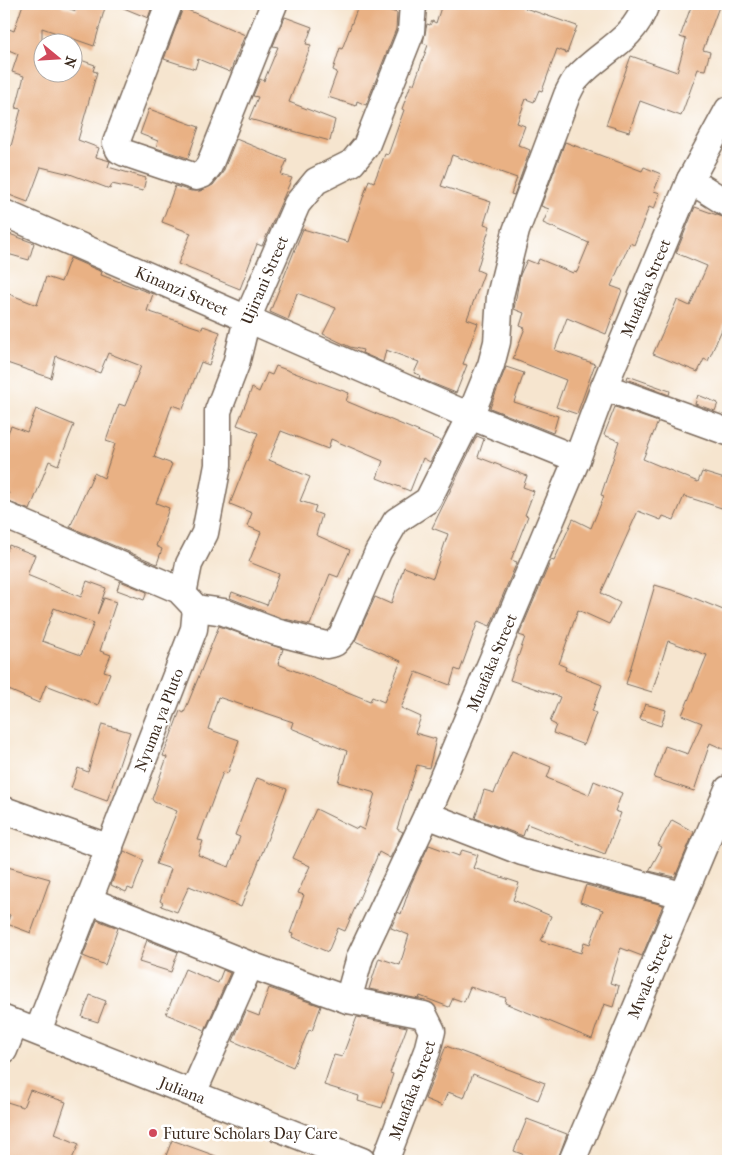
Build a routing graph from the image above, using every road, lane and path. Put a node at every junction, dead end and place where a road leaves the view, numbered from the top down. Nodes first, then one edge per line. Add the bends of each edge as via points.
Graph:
1 (169, 4) edge
2 (274, 4) edge
3 (413, 4) edge
4 (646, 4) edge
5 (728, 110) edge
6 (690, 180) junction
7 (728, 204) edge
8 (4, 213) edge
9 (247, 319) junction
10 (604, 387) junction
11 (470, 416) junction
12 (728, 432) edge
13 (577, 459) junction
14 (4, 515) edge
15 (190, 601) junction
16 (728, 789) edge
17 (4, 810) edge
18 (427, 815) junction
19 (110, 848) junction
20 (682, 895) junction
21 (88, 900) junction
22 (250, 965) junction
23 (348, 1000) junction
24 (19, 1024) edge
25 (4, 1050) edge
26 (193, 1093) junction
27 (362, 1161) edge
28 (385, 1161) edge
29 (572, 1161) edge

1 - 2 street via 116,143 125,153 196,177 209,166
3 - 9 street, Ujirani Street via 411,32 366,146 352,163 316,181 297,204
4 - 11 street via 642,17 630,34 577,78 567,95 516,231 500,296 495,350
5 - 6 street, Muafaka Street
6 - 7 street
6 - 10 street, Muafaka Street
8 - 9 street, Kinanzi Street
9 - 11 street, Kinanzi Street
9 - 15 street, Ujirani Street via 236,364 218,411 218,465 205,533 189,564
10 - 12 street
10 - 13 street, Muafaka Street
11 - 13 street, Kinanzi Street
11 - 15 street via 428,500 396,521 378,552 342,635 335,643 326,645 276,632
13 - 18 street, Muafaka Street
14 - 15 street via 179,590
15 - 19 street, Nyuma ya Pluto via 194,629
16 - 20 street, Mwale Street
17 - 19 street
18 - 20 street via 522,852
18 - 23 street, Muafaka Street via 360,957
19 - 21 street, Nyuma ya Pluto
20 - 29 street, Mwale Street
21 - 22 street
21 - 24 street, Nyuma ya Pluto
22 - 23 street
22 - 26 street
23 - 28 street, Muafaka Street via 424,1015 432,1031
24 - 25 street, Nyuma ya Pluto
24 - 26 street, Juliana
26 - 27 street, Juliana

